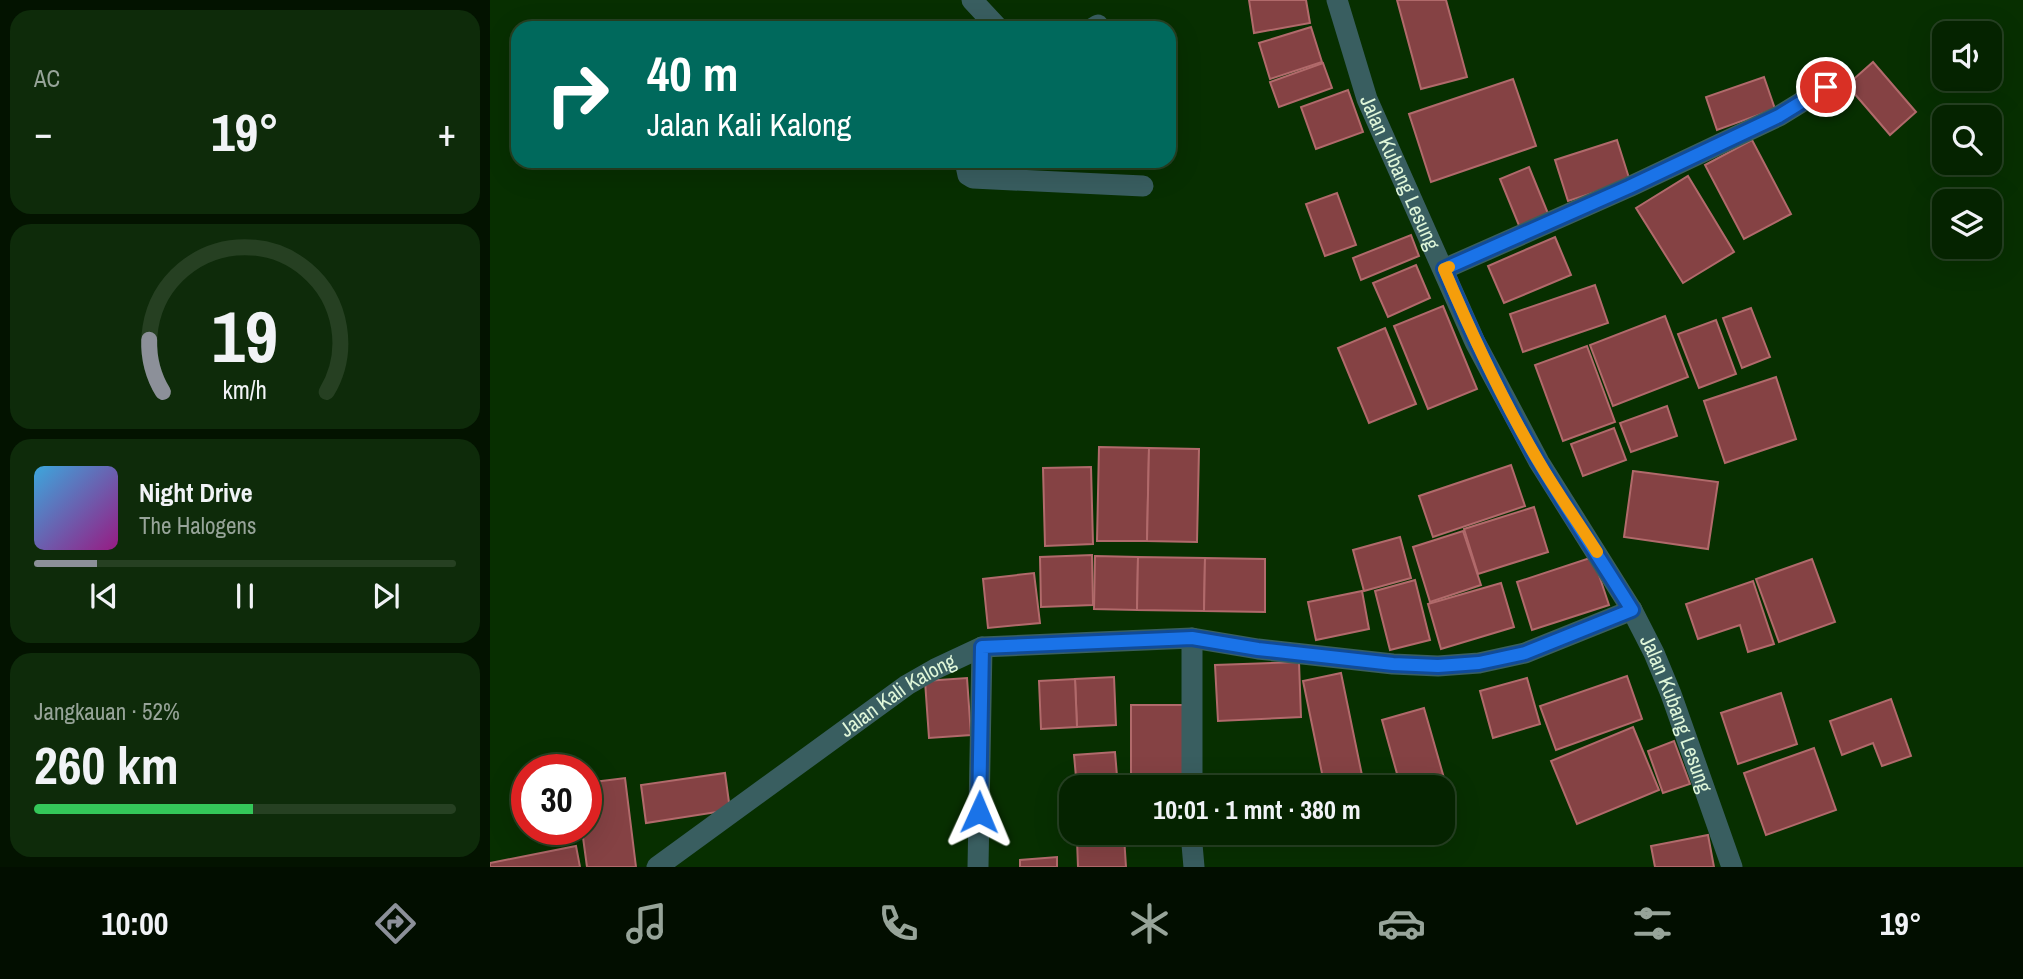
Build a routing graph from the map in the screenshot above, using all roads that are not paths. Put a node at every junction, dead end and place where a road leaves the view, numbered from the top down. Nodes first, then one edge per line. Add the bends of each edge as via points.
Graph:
1 (972, 0) edge
2 (1337, 0) edge
3 (992, 21) edge
4 (1826, 87) dead end
5 (966, 168) edge
6 (1143, 186) dead end
7 (1444, 269) junction
8 (1632, 610) junction
9 (1192, 638) junction
10 (982, 647) junction
11 (1192, 775) edge
12 (1192, 845) edge
13 (657, 867) edge
14 (978, 867) edge
15 (1194, 867) edge
16 (1731, 867) edge

1 - 3 street
2 - 7 street, Jalan Kubang Lesung via 1367,99
4 - 7 street via 1767,122
5 - 6 street via 973,178
7 - 8 street, Jalan Kubang Lesung via 1508,407
8 - 9 street, Jalan Kali Kalong via 1525,653 1438,666
8 - 16 street, Jalan Kubang Lesung via 1671,694
9 - 10 street, Jalan Kali Kalong
9 - 11 street
10 - 13 street, Jalan Kali Kalong via 907,685
10 - 14 street
12 - 15 street

